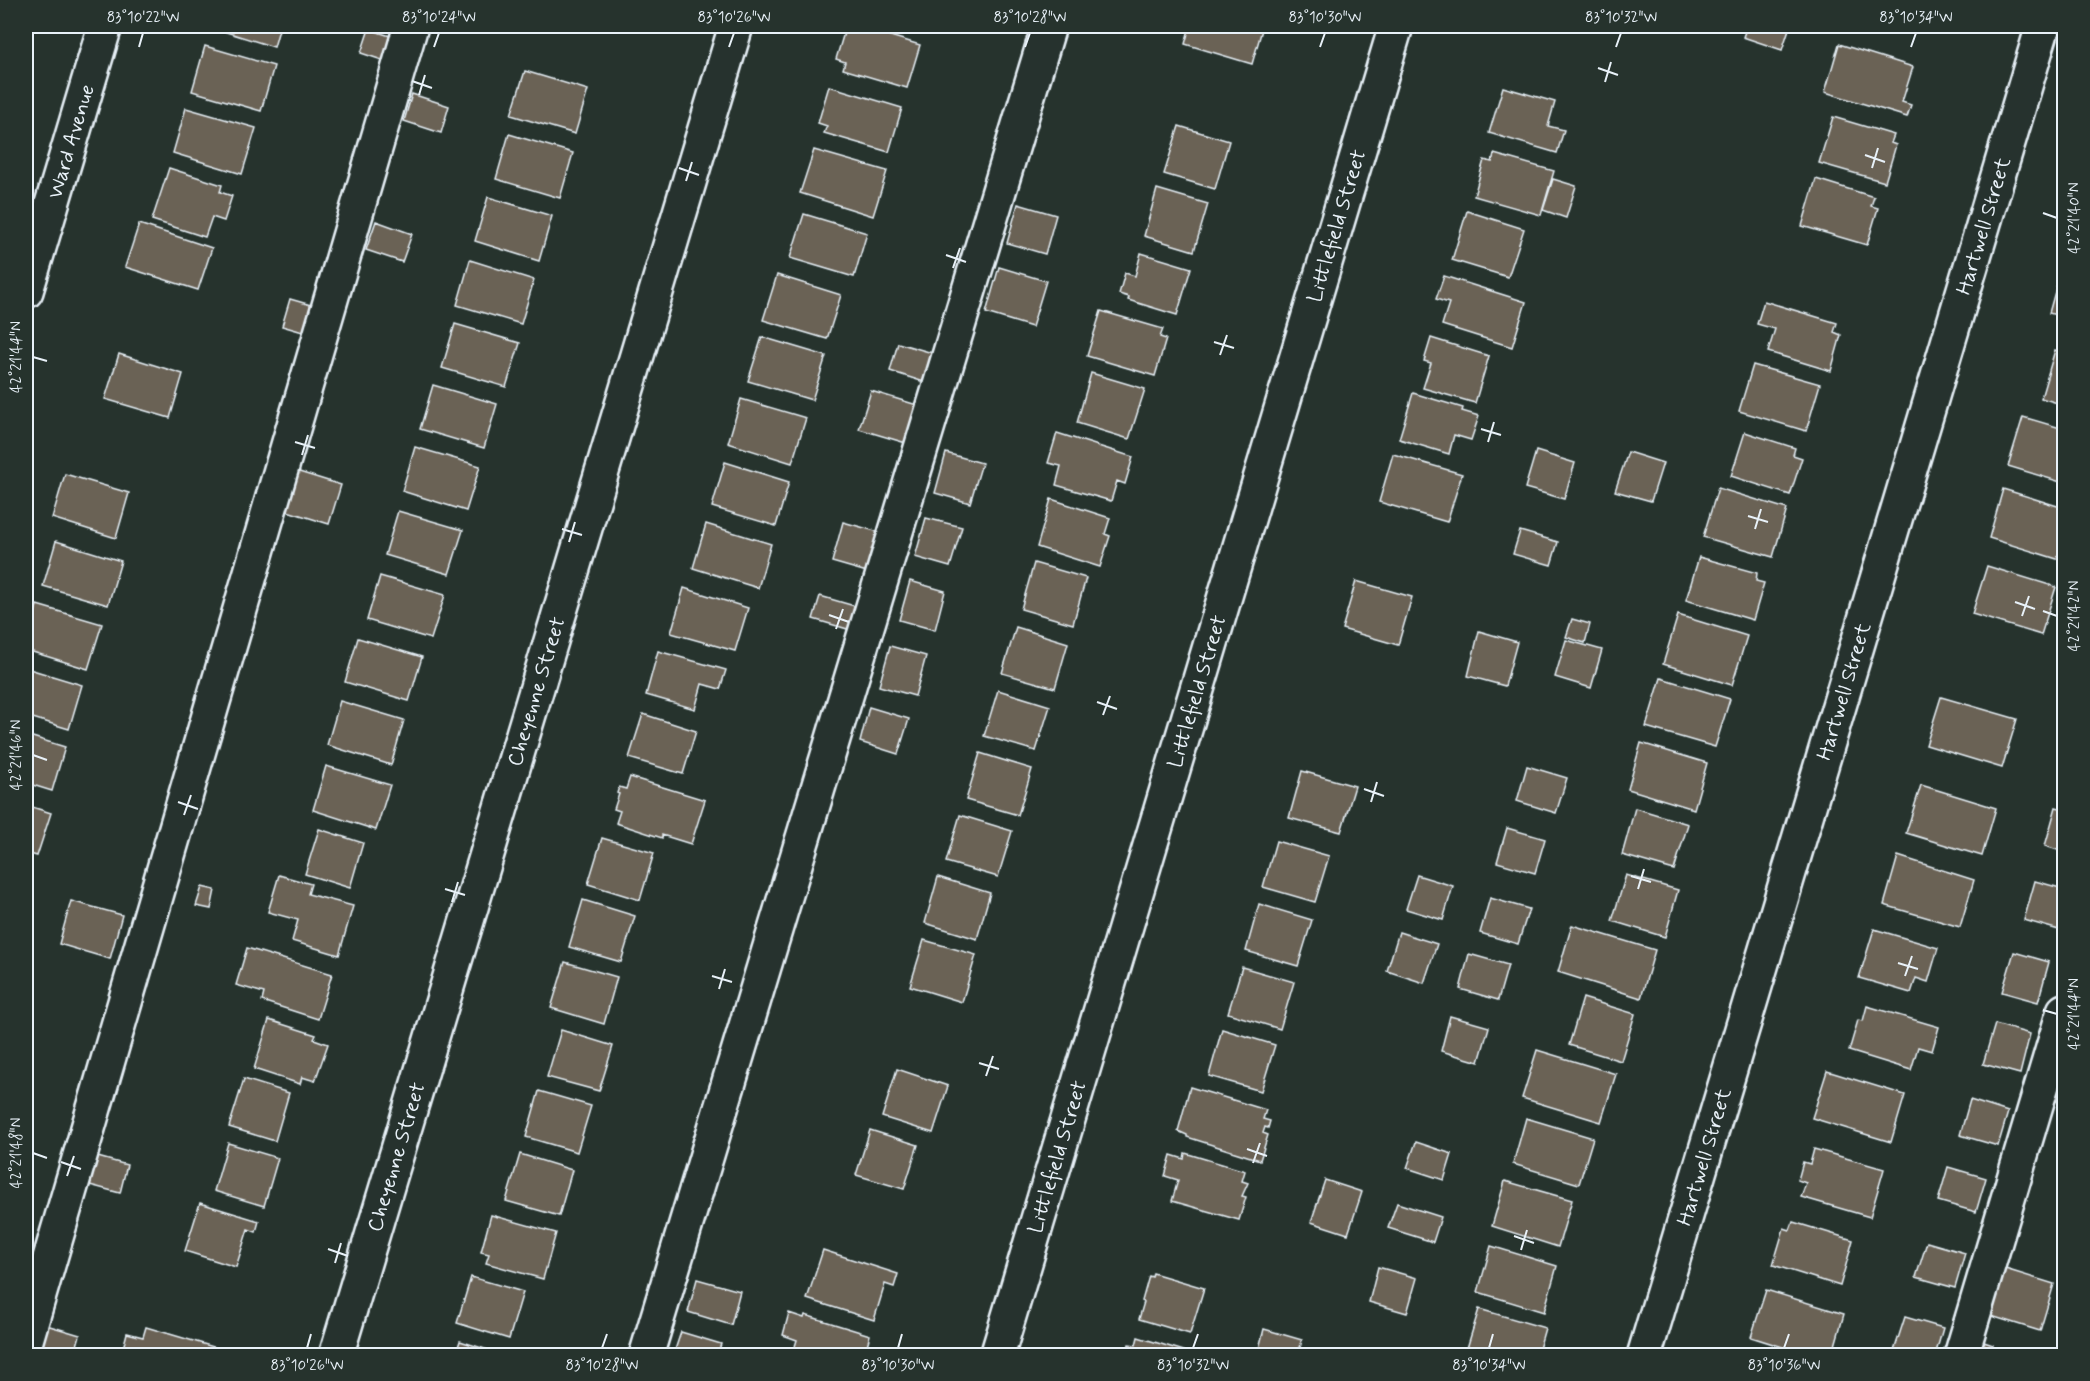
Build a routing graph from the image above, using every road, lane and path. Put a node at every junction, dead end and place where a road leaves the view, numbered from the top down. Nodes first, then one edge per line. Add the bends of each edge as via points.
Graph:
1 (105, 26) edge
2 (411, 26) edge
3 (735, 26) edge
4 (1049, 26) edge
5 (1396, 26) edge
6 (2043, 26) edge
7 (26, 291) edge
8 (2064, 1011) edge
9 (26, 1340) edge
10 (336, 1356) edge
11 (646, 1356) edge
12 (997, 1356) edge
13 (1644, 1356) edge
14 (1961, 1356) edge

1 - 7 street, Ward Avenue
2 - 9 street
3 - 10 street, Cheyenne Street
4 - 11 street
5 - 12 street, Littlefield Street
6 - 13 street, Hartwell Street
8 - 14 street

